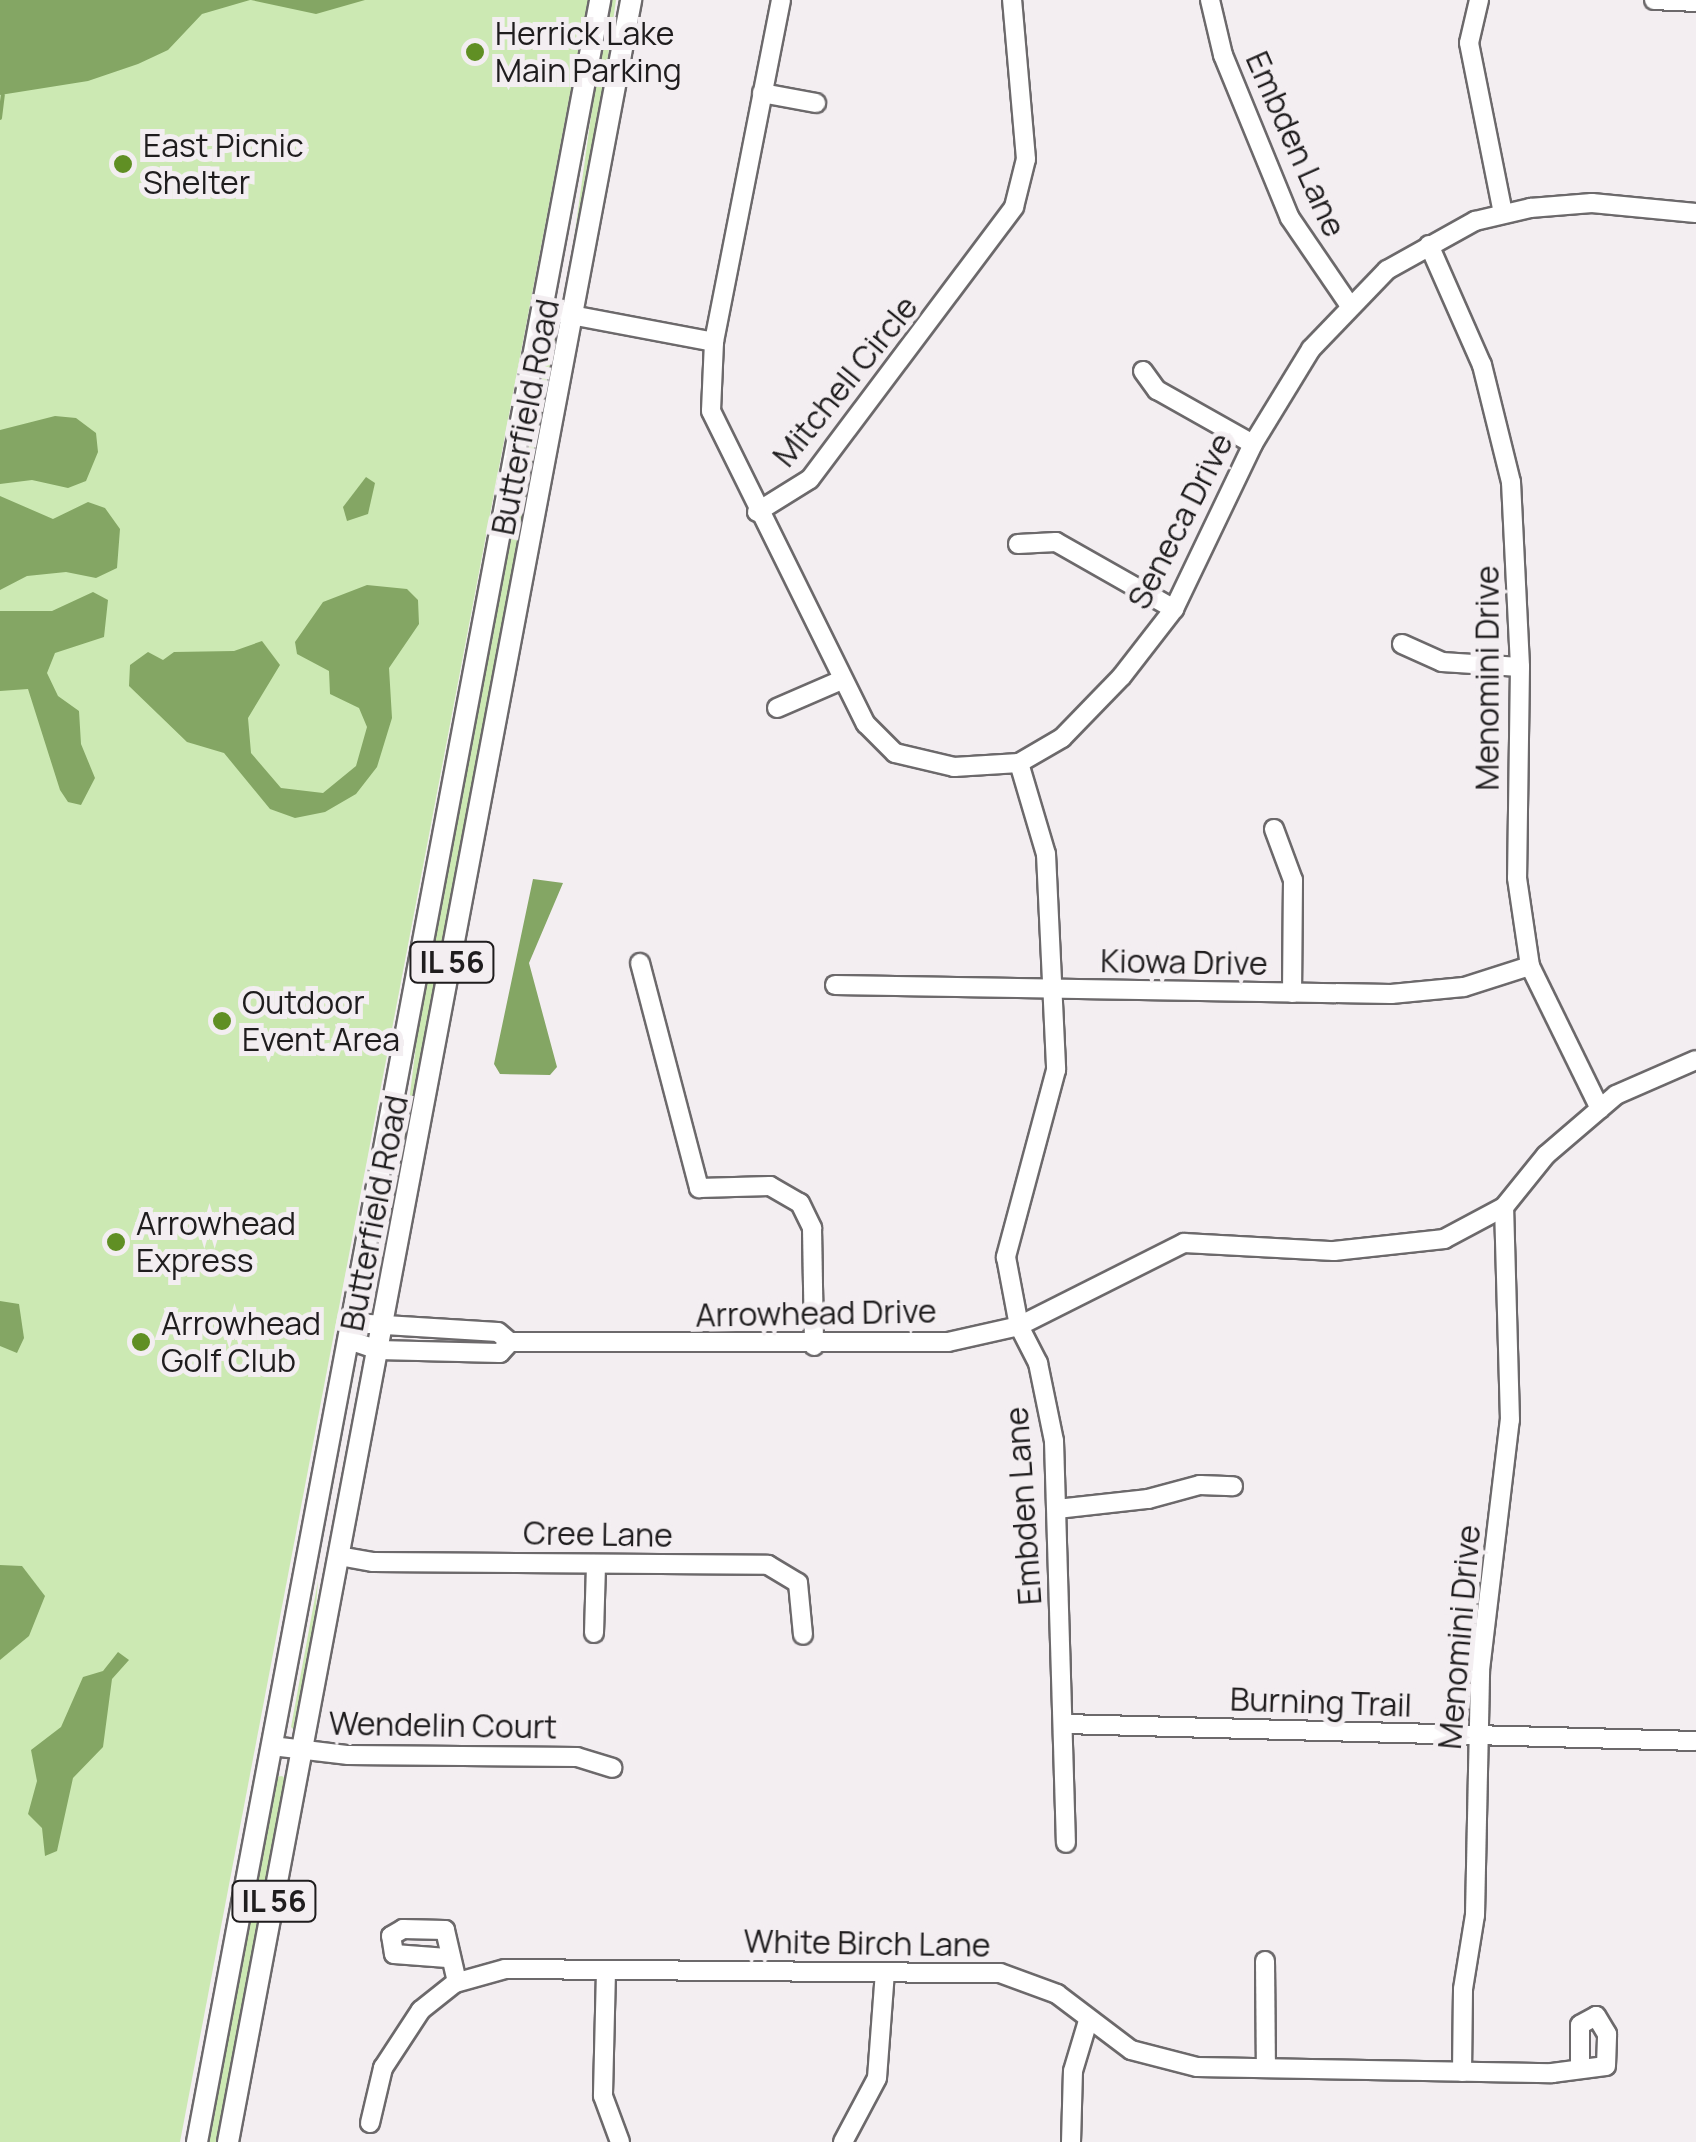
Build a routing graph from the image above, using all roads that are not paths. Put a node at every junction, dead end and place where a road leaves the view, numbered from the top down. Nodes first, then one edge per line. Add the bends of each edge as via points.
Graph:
1 (600, 0) edge
2 (631, 0) edge
3 (781, 0) edge
4 (1012, 0) edge
5 (1210, 0) edge
6 (1479, 0) edge
7 (1658, 0) edge
8 (1696, 2) edge
9 (762, 93) junction
10 (816, 103) dead end
11 (1503, 213) junction
12 (1696, 213) edge
13 (1429, 246) junction
14 (1348, 304) junction
15 (545, 310) junction
16 (575, 316) junction
17 (714, 342) junction
18 (1143, 371) dead end
19 (1253, 444) junction
20 (756, 512) junction
21 (1018, 544) dead end
22 (1174, 609) junction
23 (1402, 644) dead end
24 (1520, 667) junction
25 (839, 681) junction
26 (777, 708) dead end
27 (1019, 763) junction
28 (1274, 829) dead end
29 (640, 963) dead end
30 (1530, 966) junction
31 (835, 985) dead end
32 (1055, 991) junction
33 (1292, 993) junction
34 (1696, 1060) edge
35 (1600, 1109) junction
36 (1504, 1206) junction
37 (383, 1326) junction
38 (1019, 1326) junction
39 (351, 1332) junction
40 (510, 1342) junction
41 (814, 1346) junction
42 (378, 1350) junction
43 (1232, 1486) dead end
44 (1057, 1508) junction
45 (339, 1556) junction
46 (596, 1564) junction
47 (594, 1633) dead end
48 (803, 1634) dead end
49 (1064, 1724) junction
50 (1478, 1737) junction
51 (1696, 1741) edge
52 (272, 1746) junction
53 (302, 1752) junction
54 (612, 1768) dead end
55 (1066, 1843) dead end
56 (447, 1958) dead end
57 (1265, 1960) dead end
58 (606, 1971) junction
59 (885, 1972) junction
60 (457, 1982) junction
61 (1088, 2021) junction
62 (1266, 2068) junction
63 (1580, 2069) junction
64 (1462, 2072) junction
65 (370, 2123) dead end
66 (197, 2142) edge
67 (228, 2142) edge
68 (620, 2142) edge
69 (843, 2142) edge
70 (1071, 2142) edge

1 - 15 main road, Butterfield Road / IL 56
2 - 16 main road, Butterfield Road / IL 56
3 - 9 street, Mitchell Circle
4 - 20 street, Mitchell Circle via 1026,159 1014,207 810,480
5 - 14 street, Embden Lane via 1222,55 1290,218
6 - 11 street via 1470,28
7 - 8 street
9 - 10 street
9 - 17 street, Mitchell Circle
11 - 12 street, Seneca Drive via 1592,202
11 - 13 street, Seneca Drive
13 - 14 street, Seneca Drive
13 - 24 street, Menomini Drive via 1482,365 1503,440 1516,522
14 - 19 street, Seneca Drive
15 - 16 street
15 - 39 main road, Butterfield Road / IL 56
16 - 17 street
16 - 37 main road, Butterfield Road / IL 56
17 - 20 street, Mitchell Circle via 708,380 714,426
18 - 19 street via 1156,390
19 - 22 street, Seneca Drive
20 - 25 street, Seneca Drive
21 - 22 street via 1056,542
22 - 27 street, Seneca Drive via 1092,709 1062,738
23 - 24 street via 1442,662
24 - 30 street, Menomini Drive via 1516,878
25 - 26 street
25 - 27 street, Seneca Drive via 866,724 895,753 954,768
27 - 32 street, Embden Lane via 1046,854
28 - 33 street via 1292,873
29 - 41 street via 699,1188 770,1186 800,1204 812,1228
30 - 33 street, Kiowa Drive via 1420,992
30 - 35 street, Menomini Drive
31 - 32 street, Kiowa Drive
32 - 33 street, Kiowa Drive
32 - 38 street, Embden Lane via 1054,1086 1007,1245
34 - 35 street, Arrowhead Drive via 1637,1084
35 - 36 street, Arrowhead Drive via 1546,1155
36 - 38 street, Arrowhead Drive via 1444,1238 1395,1248 1184,1243
36 - 50 street, Menomini Drive via 1510,1420 1482,1638
37 - 39 street, Arrowhead Drive
37 - 40 street, Arrowhead Drive via 498,1332
37 - 42 main road, Butterfield Road / IL 56
38 - 41 street, Arrowhead Drive via 924,1345
38 - 44 street, Embden Lane via 1046,1394
39 - 42 street, Arrowhead Drive
39 - 52 main road, Butterfield Road / IL 56
40 - 41 street, Arrowhead Drive
40 - 42 street, Arrowhead Drive via 500,1352
42 - 45 main road, Butterfield Road / IL 56
43 - 44 street
44 - 49 street, Embden Lane
45 - 46 street, Cree Lane
45 - 53 main road, Butterfield Road / IL 56
46 - 47 street
46 - 48 street, Cree Lane via 780,1568 798,1584
49 - 50 street, Burning Trail
49 - 55 street, Embden Lane
50 - 51 street, Burning Trail
50 - 64 street, Menomini Drive via 1475,1915 1463,1990
52 - 53 street, Wendelin Court
52 - 66 main road, Butterfield Road / IL 56
53 - 54 street, Wendelin Court via 577,1757
53 - 67 main road, Butterfield Road / IL 56
56 - 60 street
57 - 62 street
58 - 59 street, White Birch Lane
58 - 60 street, White Birch Lane via 505,1970
58 - 68 street via 602,2096
59 - 61 street, White Birch Lane via 1010,1975 1057,1994
59 - 69 street via 882,2058 871,2094
60 - 65 street, White Birch Lane via 420,2010 398,2039 376,2086
61 - 62 street, White Birch Lane via 1162,2061
61 - 70 street via 1071,2090
62 - 64 street, White Birch Lane
63 - 63 street, White Birch Lane via 1606,2066 1604,2021 1585,2017
63 - 64 street, White Birch Lane

